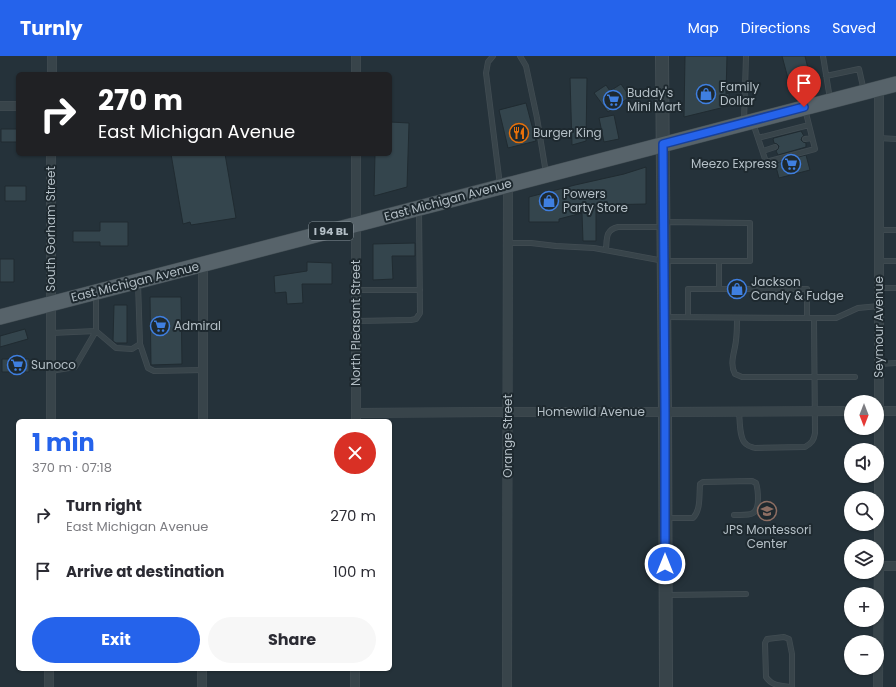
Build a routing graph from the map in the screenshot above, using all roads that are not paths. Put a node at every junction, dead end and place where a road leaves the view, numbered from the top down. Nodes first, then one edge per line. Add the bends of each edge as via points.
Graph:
1 (52, 56) edge
2 (356, 56) edge
3 (493, 56) edge
4 (520, 56) edge
5 (662, 56) edge
6 (746, 56) edge
7 (823, 56) edge
8 (52, 72) edge
9 (356, 72) edge
10 (826, 76) junction
11 (896, 84) edge
12 (880, 88) junction
13 (865, 92) junction
14 (831, 101) junction
15 (0, 106) edge
16 (16, 106) edge
17 (804, 107) junction
18 (748, 122) junction
19 (809, 125) junction
20 (758, 138) junction
21 (812, 138) junction
22 (879, 138) junction
23 (805, 139) dead end
24 (896, 139) edge
25 (663, 144) junction
26 (775, 147) dead end
27 (763, 151) junction
28 (51, 156) edge
29 (356, 156) edge
30 (546, 175) junction
31 (504, 186) junction
32 (419, 208) junction
33 (356, 225) junction
34 (663, 225) junction
35 (879, 230) junction
36 (896, 230) edge
37 (508, 243) junction
38 (606, 250) junction
39 (664, 261) junction
40 (719, 261) junction
41 (879, 261) junction
42 (896, 261) edge
43 (203, 264) junction
44 (138, 281) junction
45 (879, 288) junction
46 (896, 288) edge
47 (719, 289) junction
48 (356, 290) junction
49 (420, 290) junction
50 (96, 292) junction
51 (51, 304) junction
52 (879, 306) junction
53 (0, 317) edge
54 (664, 317) junction
55 (688, 317) junction
56 (737, 318) junction
57 (807, 318) junction
58 (814, 318) junction
59 (356, 321) junction
60 (96, 331) junction
61 (50, 333) junction
62 (140, 344) junction
63 (896, 363) edge
64 (879, 364) junction
65 (203, 370) junction
66 (51, 371) junction
67 (814, 377) junction
68 (855, 377) dead end
69 (878, 395) edge
70 (896, 410) edge
71 (815, 411) junction
72 (844, 411) edge
73 (884, 411) edge
74 (508, 412) junction
75 (665, 412) junction
76 (739, 412) junction
77 (356, 417) edge
78 (50, 419) edge
79 (203, 419) edge
80 (878, 435) edge
81 (734, 515) dead end
82 (665, 518) junction
83 (879, 539) edge
84 (884, 566) edge
85 (896, 566) edge
86 (879, 579) edge
87 (746, 594) dead end
88 (666, 595) junction
89 (49, 671) edge
90 (202, 671) edge
91 (355, 671) edge
92 (49, 687) edge
93 (202, 687) edge
94 (355, 687) edge
95 (507, 687) edge
96 (666, 687) edge
97 (791, 687) edge
98 (878, 687) edge

1 - 8 street
2 - 9 street
3 - 31 lane via 488,62 486,73
4 - 30 lane via 526,66
5 - 25 street
6 - 18 lane
7 - 10 lane
10 - 13 lane via 859,69
10 - 14 lane
11 - 12 main road, East Michigan Avenue / I 94 BL
12 - 13 main road, East Michigan Avenue / I 94 BL
12 - 22 street, Seymour Avenue
13 - 14 main road, East Michigan Avenue / I 94 BL
14 - 17 main road, East Michigan Avenue / I 94 BL
15 - 16 street
17 - 18 main road, East Michigan Avenue / I 94 BL
17 - 19 lane
18 - 20 lane
18 - 25 main road, East Michigan Avenue / I 94 BL
19 - 20 lane
19 - 21 lane
20 - 27 lane
21 - 23 lane
21 - 27 lane via 814,149 766,162
22 - 24 lane
22 - 35 street, Seymour Avenue
25 - 30 main road, East Michigan Avenue / I 94 BL
25 - 34 street
26 - 27 lane
28 - 51 street, South Gorham Street
29 - 33 street, North Pleasant Street
30 - 31 main road, East Michigan Avenue / I 94 BL
31 - 32 main road, East Michigan Avenue / I 94 BL
31 - 37 street, Orange Street
32 - 33 main road, East Michigan Avenue / I 94 BL
32 - 49 lane
33 - 43 main road, East Michigan Avenue / I 94 BL
33 - 48 street, North Pleasant Street
34 - 38 lane via 613,228 608,232
34 - 39 street
34 - 40 lane via 750,223 750,260
35 - 36 lane
35 - 41 street, Seymour Avenue
37 - 38 lane
37 - 74 street, Orange Street
38 - 39 lane
39 - 40 lane
39 - 54 street
40 - 47 lane
41 - 42 lane
41 - 45 street, Seymour Avenue
43 - 44 main road, East Michigan Avenue / I 94 BL
43 - 65 street
44 - 50 main road, East Michigan Avenue / I 94 BL
44 - 62 lane
45 - 46 lane
45 - 52 street, Seymour Avenue
47 - 55 lane via 688,290
47 - 57 lane via 807,289
48 - 49 lane
48 - 59 street, North Pleasant Street
49 - 59 lane via 420,313 416,319
50 - 51 main road, East Michigan Avenue / I 94 BL
50 - 60 lane
51 - 53 main road, East Michigan Avenue / I 94 BL
51 - 61 street, South Gorham Street
52 - 58 lane via 858,308 836,318
52 - 64 street, Seymour Avenue
54 - 55 lane
54 - 75 street
55 - 56 lane
56 - 57 lane
56 - 67 lane via 732,362 735,374 742,377
57 - 58 lane
58 - 67 lane
59 - 77 street, North Pleasant Street
60 - 61 lane
60 - 62 lane via 116,348 132,349
60 - 66 lane via 75,367
61 - 66 street, South Gorham Street
62 - 65 lane via 148,368
63 - 64 lane
64 - 69 street, Seymour Avenue
65 - 79 street
66 - 78 street, South Gorham Street
67 - 68 lane
67 - 71 lane
70 - 73 street
71 - 72 street, Homewild Avenue
71 - 76 street, Homewild Avenue
71 - 76 lane via 815,432 811,444 755,448 742,440
74 - 75 street, Homewild Avenue
74 - 77 street, Homewild Avenue
74 - 95 street, Orange Street
75 - 76 street, Homewild Avenue
75 - 82 street
80 - 83 street, Seymour Avenue
81 - 82 lane via 748,516 755,513 758,506 756,483 703,482 700,484 699,506 693,518
82 - 88 street
84 - 85 street
86 - 98 street, Seymour Avenue
87 - 88 lane
88 - 96 street
89 - 92 street
90 - 93 street
91 - 94 street
97 - 97 lane via 792,654 789,640 784,637 767,639 766,677 775,685

